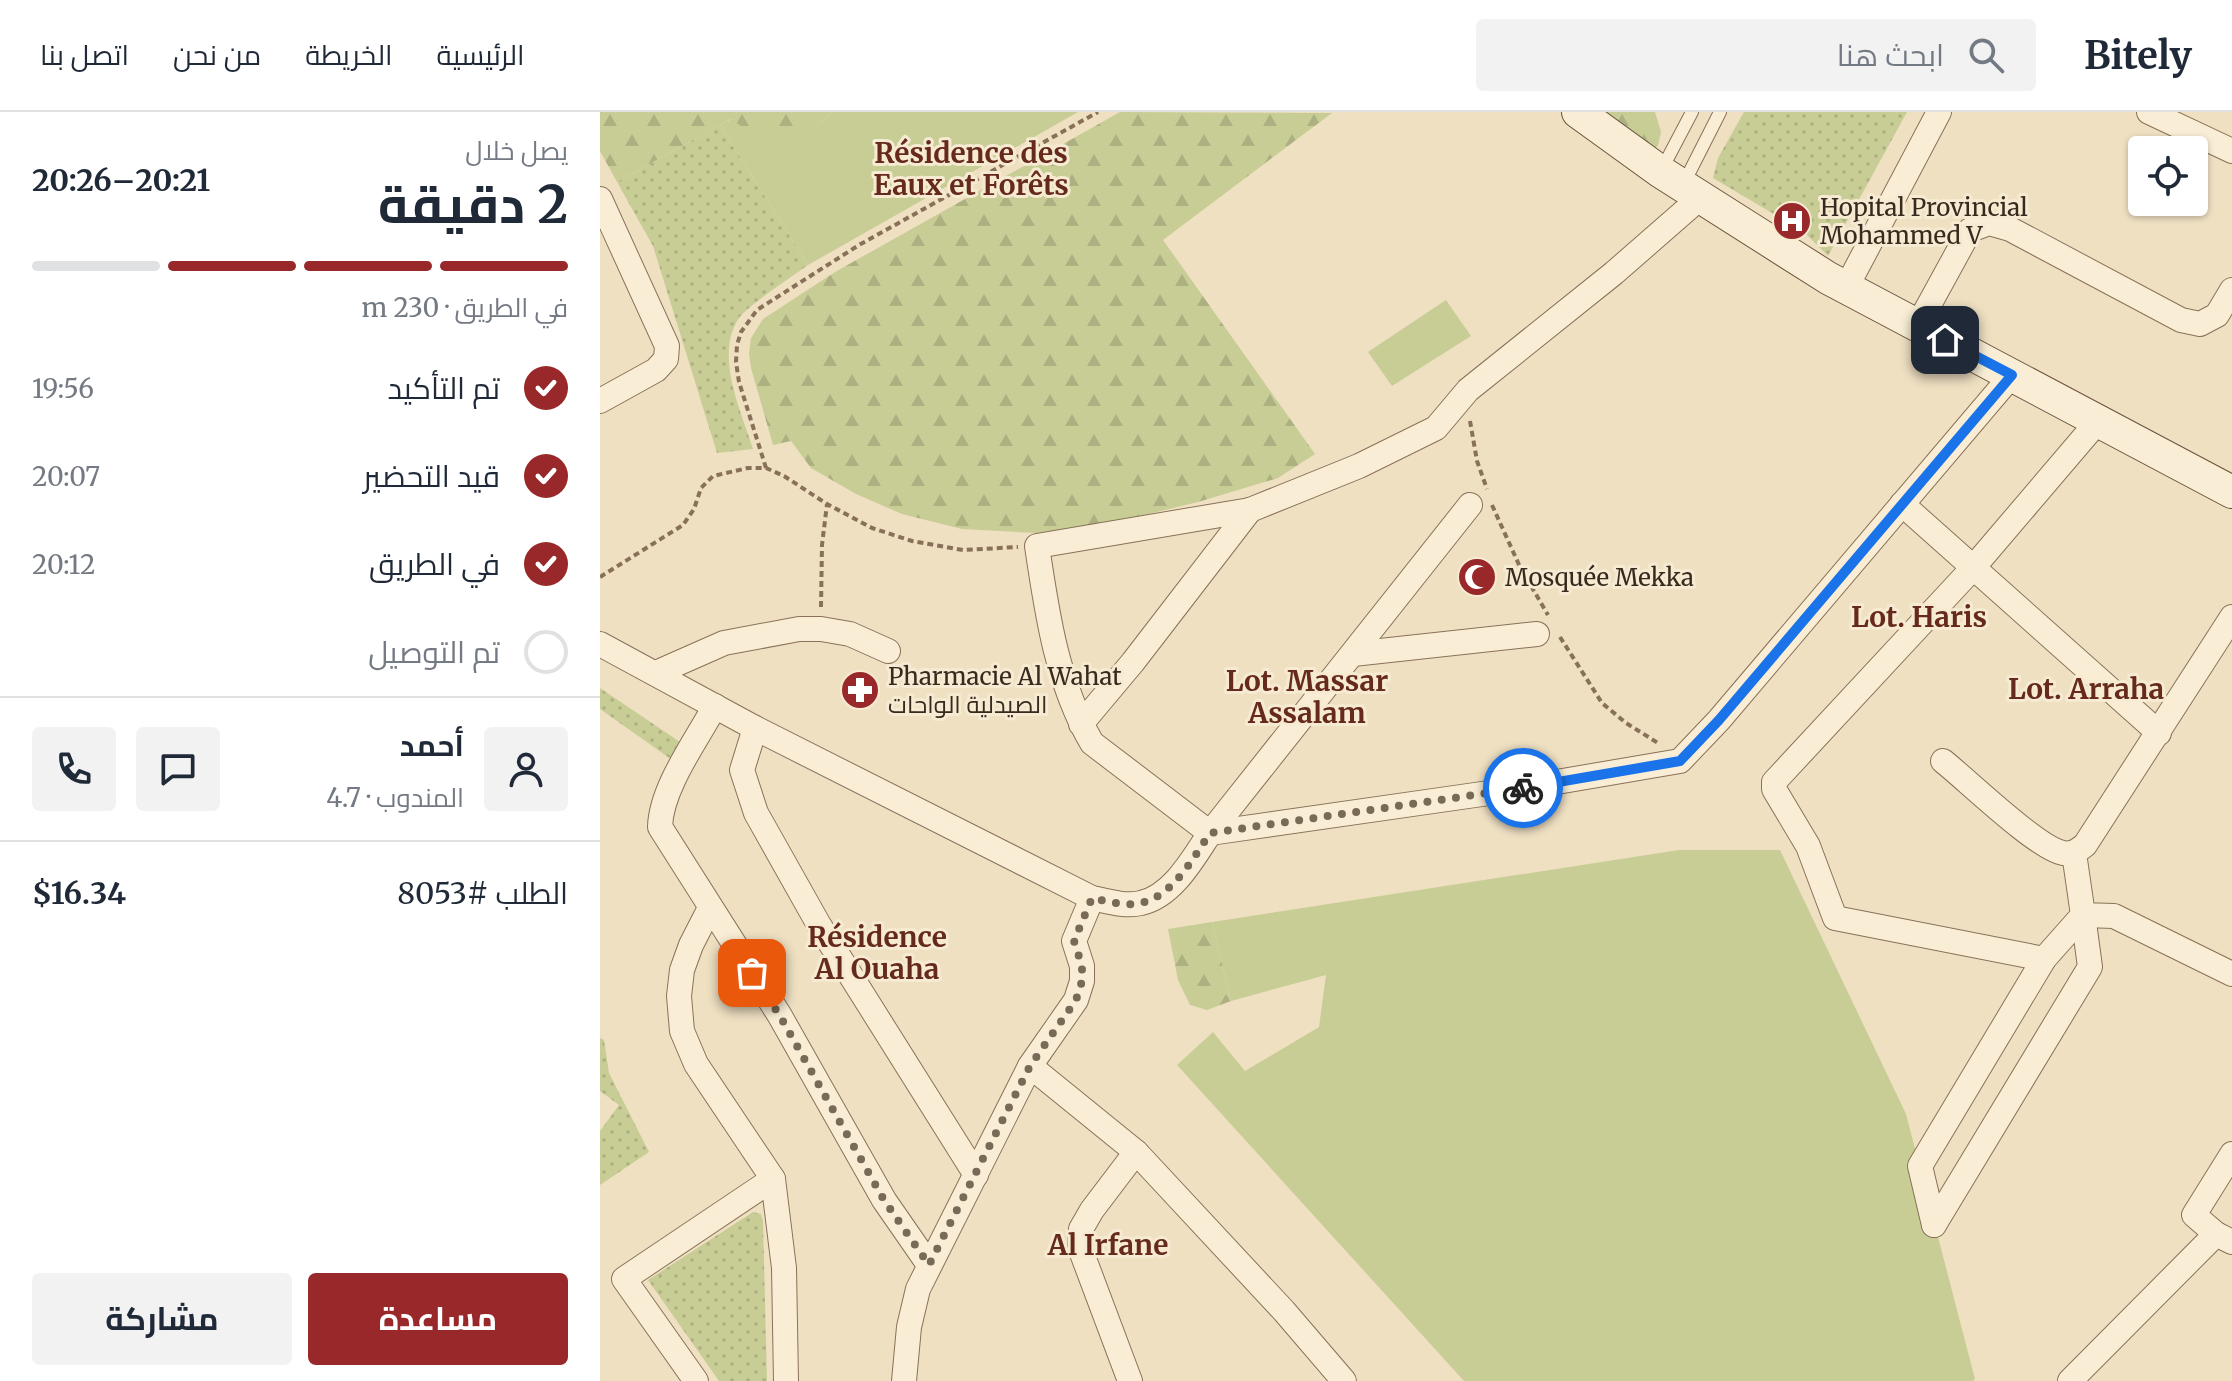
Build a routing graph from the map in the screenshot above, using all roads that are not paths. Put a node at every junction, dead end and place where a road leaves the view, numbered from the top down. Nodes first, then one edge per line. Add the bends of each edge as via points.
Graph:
1 (1578, 112) edge
2 (1692, 112) edge
3 (1720, 112) edge
4 (1939, 112) edge
5 (2149, 112) edge
6 (2232, 151) edge
7 (1681, 185) junction
8 (601, 203) edge
9 (1846, 288) junction
10 (2232, 290) edge
11 (1918, 325) junction
12 (2012, 375) junction
13 (600, 401) edge
14 (2099, 420) junction
15 (2232, 492) edge
16 (1902, 504) junction
17 (1470, 505) dead end
18 (1250, 510) junction
19 (1972, 569) junction
20 (2232, 617) edge
21 (1547, 628) road end
22 (600, 644) edge
23 (888, 651) dead end
24 (1353, 654) junction
25 (656, 673) junction
26 (715, 706) junction
27 (1081, 724) junction
28 (755, 728) junction
29 (2159, 733) junction
30 (1943, 761) dead end
31 (1210, 833) junction
32 (2074, 853) junction
33 (1092, 898) junction
34 (710, 908) junction
35 (2083, 915) junction
36 (2044, 959) junction
37 (2232, 974) edge
38 (1030, 1066) junction
39 (1136, 1152) junction
40 (2232, 1154) edge
41 (976, 1175) junction
42 (773, 1179) junction
43 (2224, 1238) edge
44 (929, 1265) junction
45 (696, 1381) edge
46 (786, 1381) edge
47 (904, 1381) edge
48 (1130, 1381) edge
49 (1344, 1381) edge
50 (2070, 1381) edge

1 - 7 street
2 - 7 lane
3 - 7 lane
4 - 9 street
5 - 6 street
7 - 9 street
7 - 18 street via 1614,273 1468,390 1436,428
8 - 13 street via 667,346 666,359 656,370
9 - 11 street
10 - 11 street via 2217,315 2200,324 2181,320 2010,229 1989,223 1970,230
11 - 12 street
12 - 14 street
12 - 16 street
14 - 15 street
14 - 19 street
16 - 19 street
16 - 31 street via 1680,761
17 - 24 street
18 - 27 street
18 - 27 street via 1037,546 1048,626
19 - 29 street
19 - 36 street via 1777,777 1774,789 1808,846 1835,918
20 - 29 street
21 - 24 street
22 - 25 street
23 - 25 street via 850,634 799,629 724,643
24 - 31 street
25 - 26 street
26 - 28 street
26 - 34 street via 669,790 660,827
27 - 31 street via 1092,743
28 - 33 street
28 - 41 street via 742,770 756,813 819,925
29 - 32 street via 2085,845
30 - 32 street via 2043,845
31 - 33 street via 1190,863 1156,896 1141,903
32 - 35 street
33 - 38 street via 1074,941 1082,966 1076,1000
34 - 42 street via 682,970 682,1031 696,1064
34 - 44 street via 780,1016 884,1200
35 - 36 street
35 - 36 street via 2090,967 1934,1225 1920,1166
35 - 37 street via 2114,916
38 - 39 street
38 - 41 street
39 - 48 street via 1092,1210 1081,1229 1080,1248
39 - 49 street
40 - 43 street via 2194,1215
41 - 44 street
42 - 45 street via 624,1279
42 - 46 street via 784,1268
43 - 50 street
44 - 47 street via 909,1327

